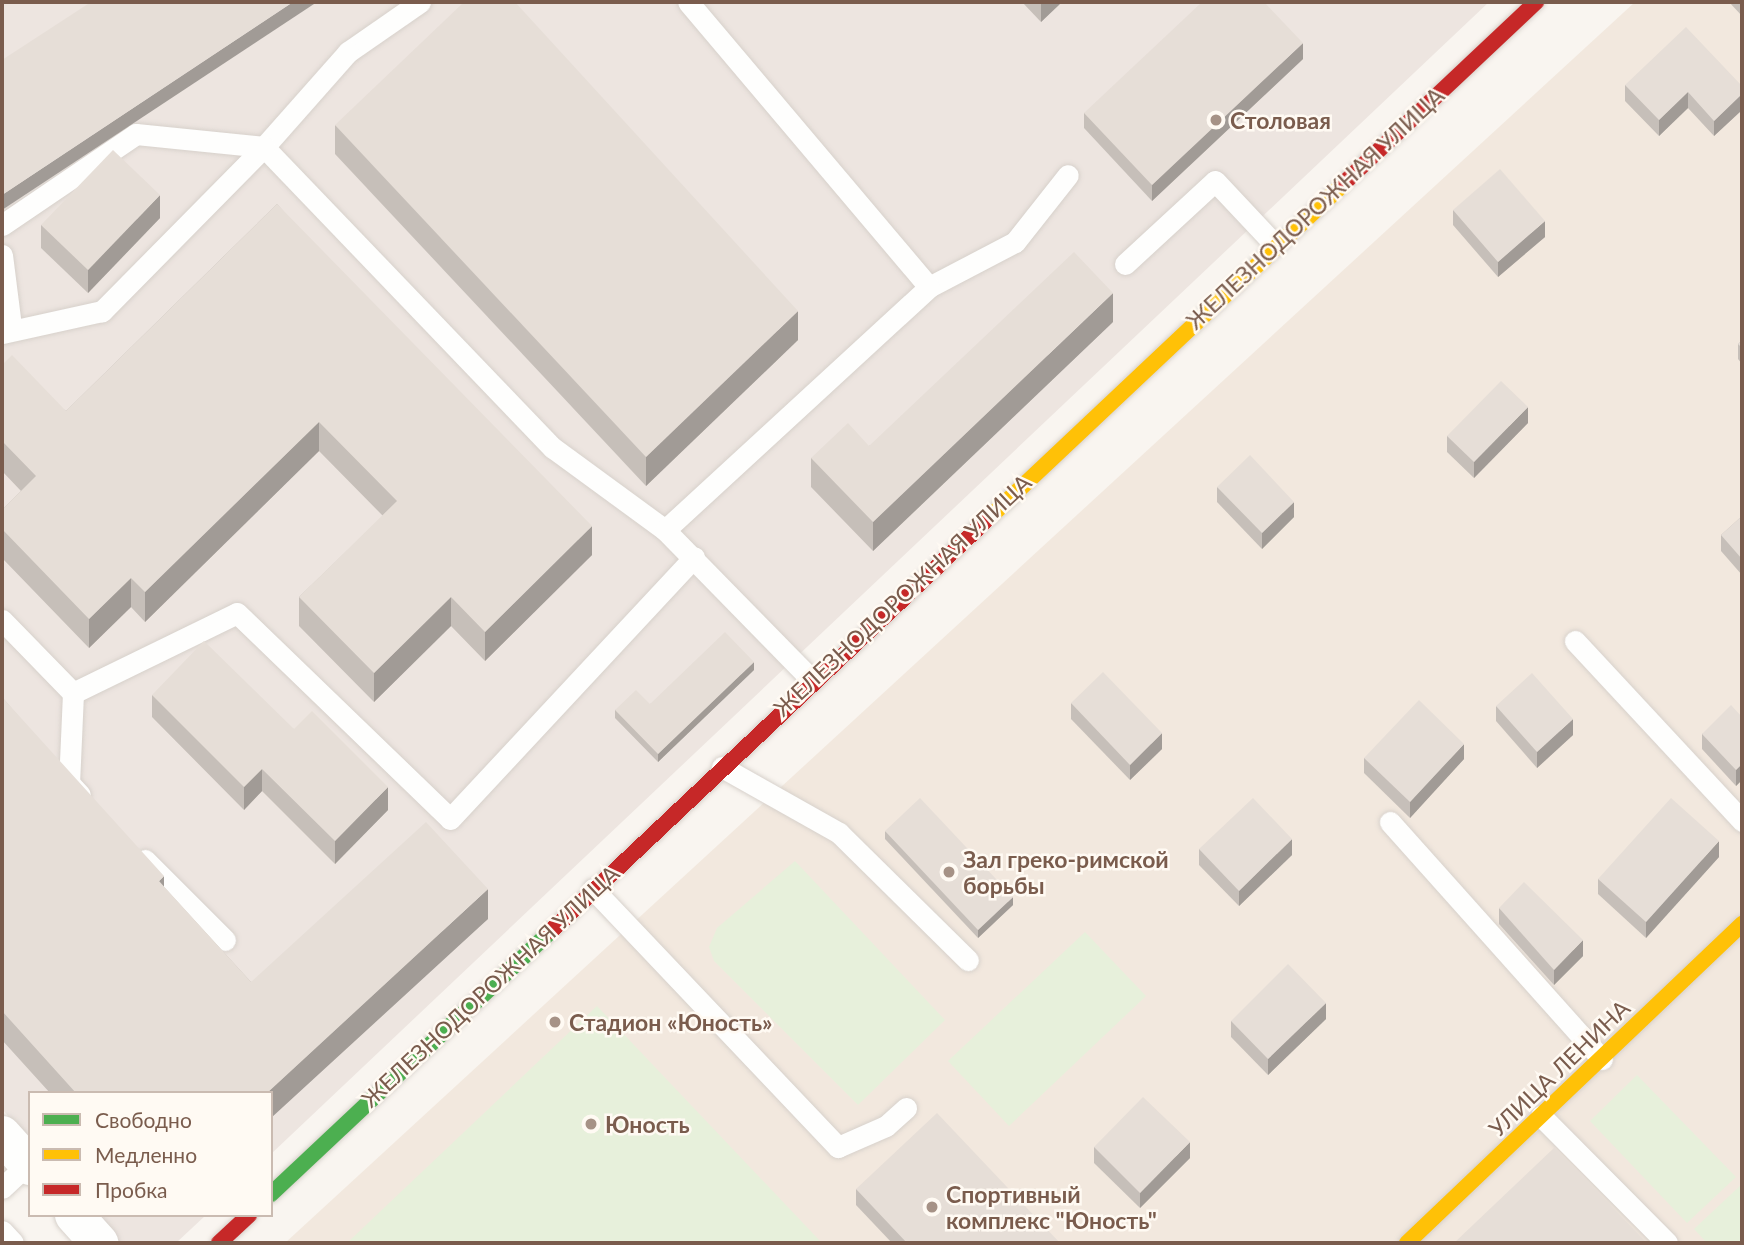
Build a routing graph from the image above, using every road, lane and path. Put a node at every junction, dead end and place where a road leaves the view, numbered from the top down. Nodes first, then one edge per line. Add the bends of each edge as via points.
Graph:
1 (420, 2) edge
2 (688, 2) edge
3 (1536, 2) edge
4 (264, 146) junction
5 (1068, 175) dead end
6 (2, 225) edge
7 (1275, 245) junction
8 (2, 255) edge
9 (1125, 264) dead end
10 (929, 287) junction
11 (6, 330) edge
12 (665, 530) junction
13 (694, 557) junction
14 (2, 620) edge
15 (1575, 641) dead end
16 (812, 680) junction
17 (73, 693) junction
18 (722, 767) junction
19 (98, 813) edge
20 (1742, 821) edge
21 (1390, 822) dead end
22 (127, 842) edge
23 (593, 889) junction
24 (1742, 924) edge
25 (225, 940) dead end
26 (968, 960) dead end
27 (1602, 1059) junction
28 (906, 1108) dead end
29 (1541, 1116) junction
30 (2, 1135) edge
31 (20, 1173) edge
32 (273, 1192) edge
33 (76, 1217) edge
34 (247, 1217) edge
35 (2, 1231) edge
36 (13, 1243) edge
37 (99, 1243) edge
38 (219, 1243) edge
39 (1407, 1243) edge
40 (1667, 1243) edge

1 - 4 lane via 348,52
2 - 10 lane
3 - 7 main road, ЖЕЛЕЗНОДОРОЖНАЯ УЛИЦА
4 - 6 lane via 136,134
4 - 11 lane via 102,311
4 - 12 lane via 553,448
5 - 10 lane via 1015,242
7 - 9 lane via 1215,181
7 - 16 main road, ЖЕЛЕЗНОДОРОЖНАЯ УЛИЦА
8 - 11 lane
10 - 12 lane
12 - 13 lane
13 - 16 lane
13 - 17 lane via 450,819 237,613
14 - 17 lane
15 - 20 lane
16 - 18 main road, ЖЕЛЕЗНОДОРОЖНАЯ УЛИЦА
17 - 19 lane via 69,783
18 - 23 main road, ЖЕЛЕЗНОДОРОЖНАЯ УЛИЦА
18 - 26 lane via 839,833
21 - 27 lane
22 - 25 lane
23 - 28 lane via 838,1147 886,1126
23 - 32 main road, ЖЕЛЕЗНОДОРОЖНАЯ УЛИЦА
24 - 27 main road, УЛИЦА ЛЕНИНА
27 - 29 main road, УЛИЦА ЛЕНИНА
29 - 39 main road, УЛИЦА ЛЕНИНА
29 - 40 lane
30 - 31 street
33 - 37 street
34 - 38 main road
35 - 36 lane

